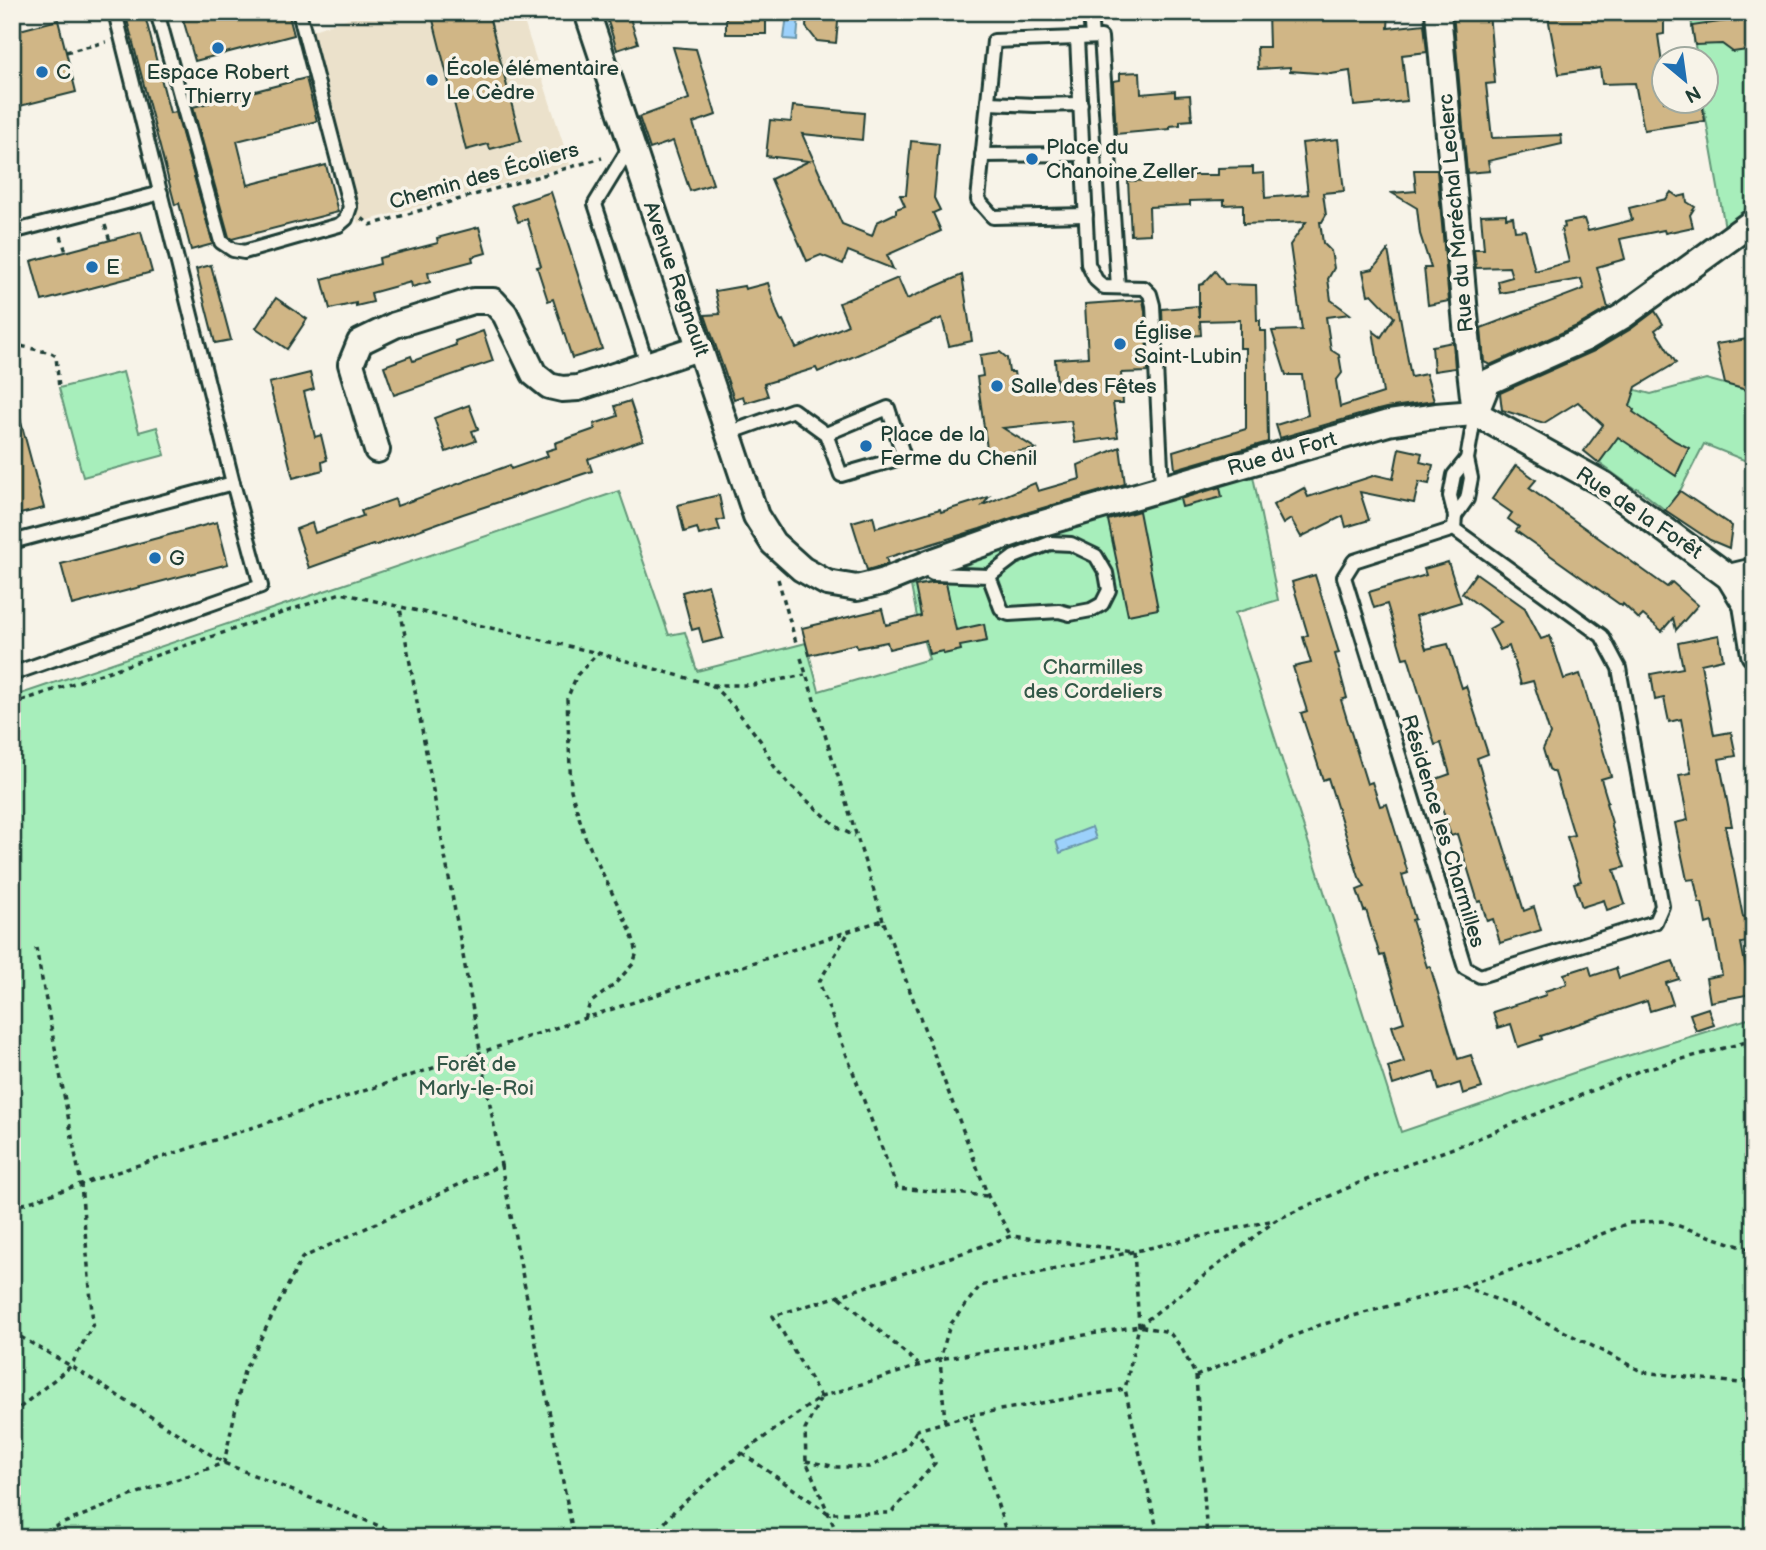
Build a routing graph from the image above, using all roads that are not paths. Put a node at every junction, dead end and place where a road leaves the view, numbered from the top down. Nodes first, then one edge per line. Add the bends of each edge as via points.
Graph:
1 (115, 12) edge
2 (158, 12) edge
3 (299, 12) edge
4 (587, 12) edge
5 (1090, 12) edge
6 (1438, 12) edge
7 (1092, 37) junction
8 (1077, 38) junction
9 (988, 103) junction
10 (1081, 104) junction
11 (631, 145) junction
12 (1083, 154) junction
13 (982, 155) junction
14 (160, 193) junction
15 (1086, 215) junction
16 (1754, 221) edge
17 (12, 232) edge
18 (1118, 287) junction
19 (698, 348) junction
20 (647, 364) junction
21 (1475, 413) junction
22 (729, 433) junction
23 (826, 434) junction
24 (377, 450) dead end
25 (233, 484) junction
26 (1162, 488) junction
27 (1455, 522) junction
28 (12, 542) edge
29 (773, 543) joint
30 (921, 567) junction
31 (1754, 571) edge
32 (989, 576) junction
33 (1729, 577) junction
34 (1754, 654) edge
35 (12, 674) edge

1 - 14 lane
2 - 3 lane via 221,242 244,252 339,225 350,207
4 - 11 street, Avenue Regnault
5 - 7 lane
6 - 21 street, Rue du Maréchal Leclerc
7 - 8 lane
7 - 18 lane via 1101,37
8 - 9 lane via 994,41
8 - 10 lane
9 - 10 lane
9 - 13 lane
10 - 12 lane
11 - 19 street, Avenue Regnault
11 - 20 lane via 595,204
12 - 13 lane
12 - 15 lane
13 - 15 lane via 978,200 993,217
14 - 17 lane
14 - 25 lane
15 - 18 lane via 1088,264 1104,287
16 - 21 street via 1623,316 1586,338 1488,382
18 - 26 lane via 1144,288 1153,305
19 - 20 street
19 - 22 street, Avenue Regnault
20 - 24 street via 578,388 549,386 534,374 505,314 493,301 472,301 395,325 360,342 351,363
21 - 26 street, Rue du Fort via 1388,423
21 - 27 lane via 1467,460 1471,478
21 - 33 street, Rue de la Forêt via 1603,484
22 - 23 lane via 793,410
22 - 29 street, Avenue Regnault via 756,516
23 - 23 lane via 888,408 904,457 841,475
25 - 28 lane
25 - 35 lane via 261,586
26 - 30 street, Rue du Fort via 1033,526
27 - 27 lane, Résidence les Charmilles via 1354,561 1345,577 1465,968 1480,976 1655,922 1662,906 1619,668 1602,636
29 - 30 street, Rue du Fort via 802,569 827,583 857,588
30 - 32 lane via 933,574
31 - 33 street
32 - 32 lane via 1014,557 1050,542 1071,544 1096,556 1109,590 1102,604 1091,610 1009,614 1001,608
33 - 34 street, Rue de la Forêt via 1746,605

